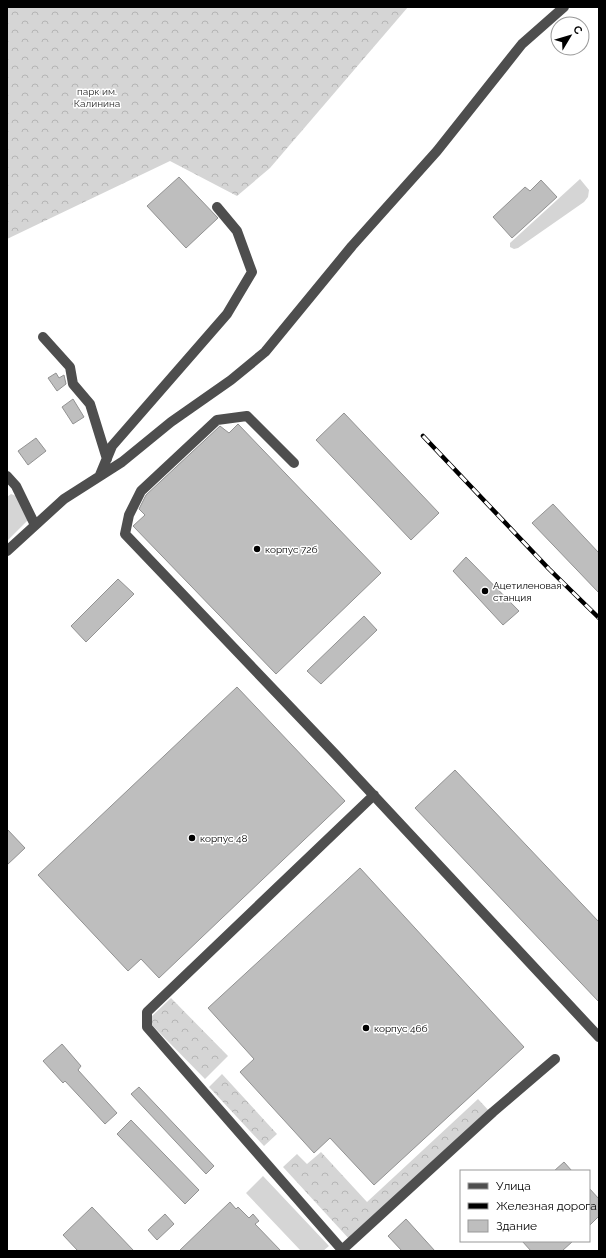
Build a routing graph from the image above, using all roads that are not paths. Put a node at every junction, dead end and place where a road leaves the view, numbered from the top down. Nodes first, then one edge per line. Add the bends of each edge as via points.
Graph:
1 (564, 7) edge
2 (217, 207) dead end
3 (42, 337) dead end
4 (107, 459) junction
5 (294, 463) dead end
6 (7, 476) edge
7 (100, 476) junction
8 (35, 524) junction
9 (7, 551) edge
10 (374, 795) junction
11 (599, 1037) edge
12 (555, 1059) dead end
13 (340, 1248) edge
14 (328, 1251) edge

1 - 7 street via 522,44 437,151 352,246 265,352 122,462
2 - 4 street via 237,231 252,272 227,314 112,446
3 - 4 street via 70,368 73,384 90,404
4 - 7 street
5 - 10 street via 247,416 217,420 141,491 129,515 125,534
6 - 8 street via 16,486
7 - 8 street via 69,496
8 - 9 street
10 - 11 street
10 - 13 street via 147,1012 147,1027
12 - 13 street
13 - 14 street

